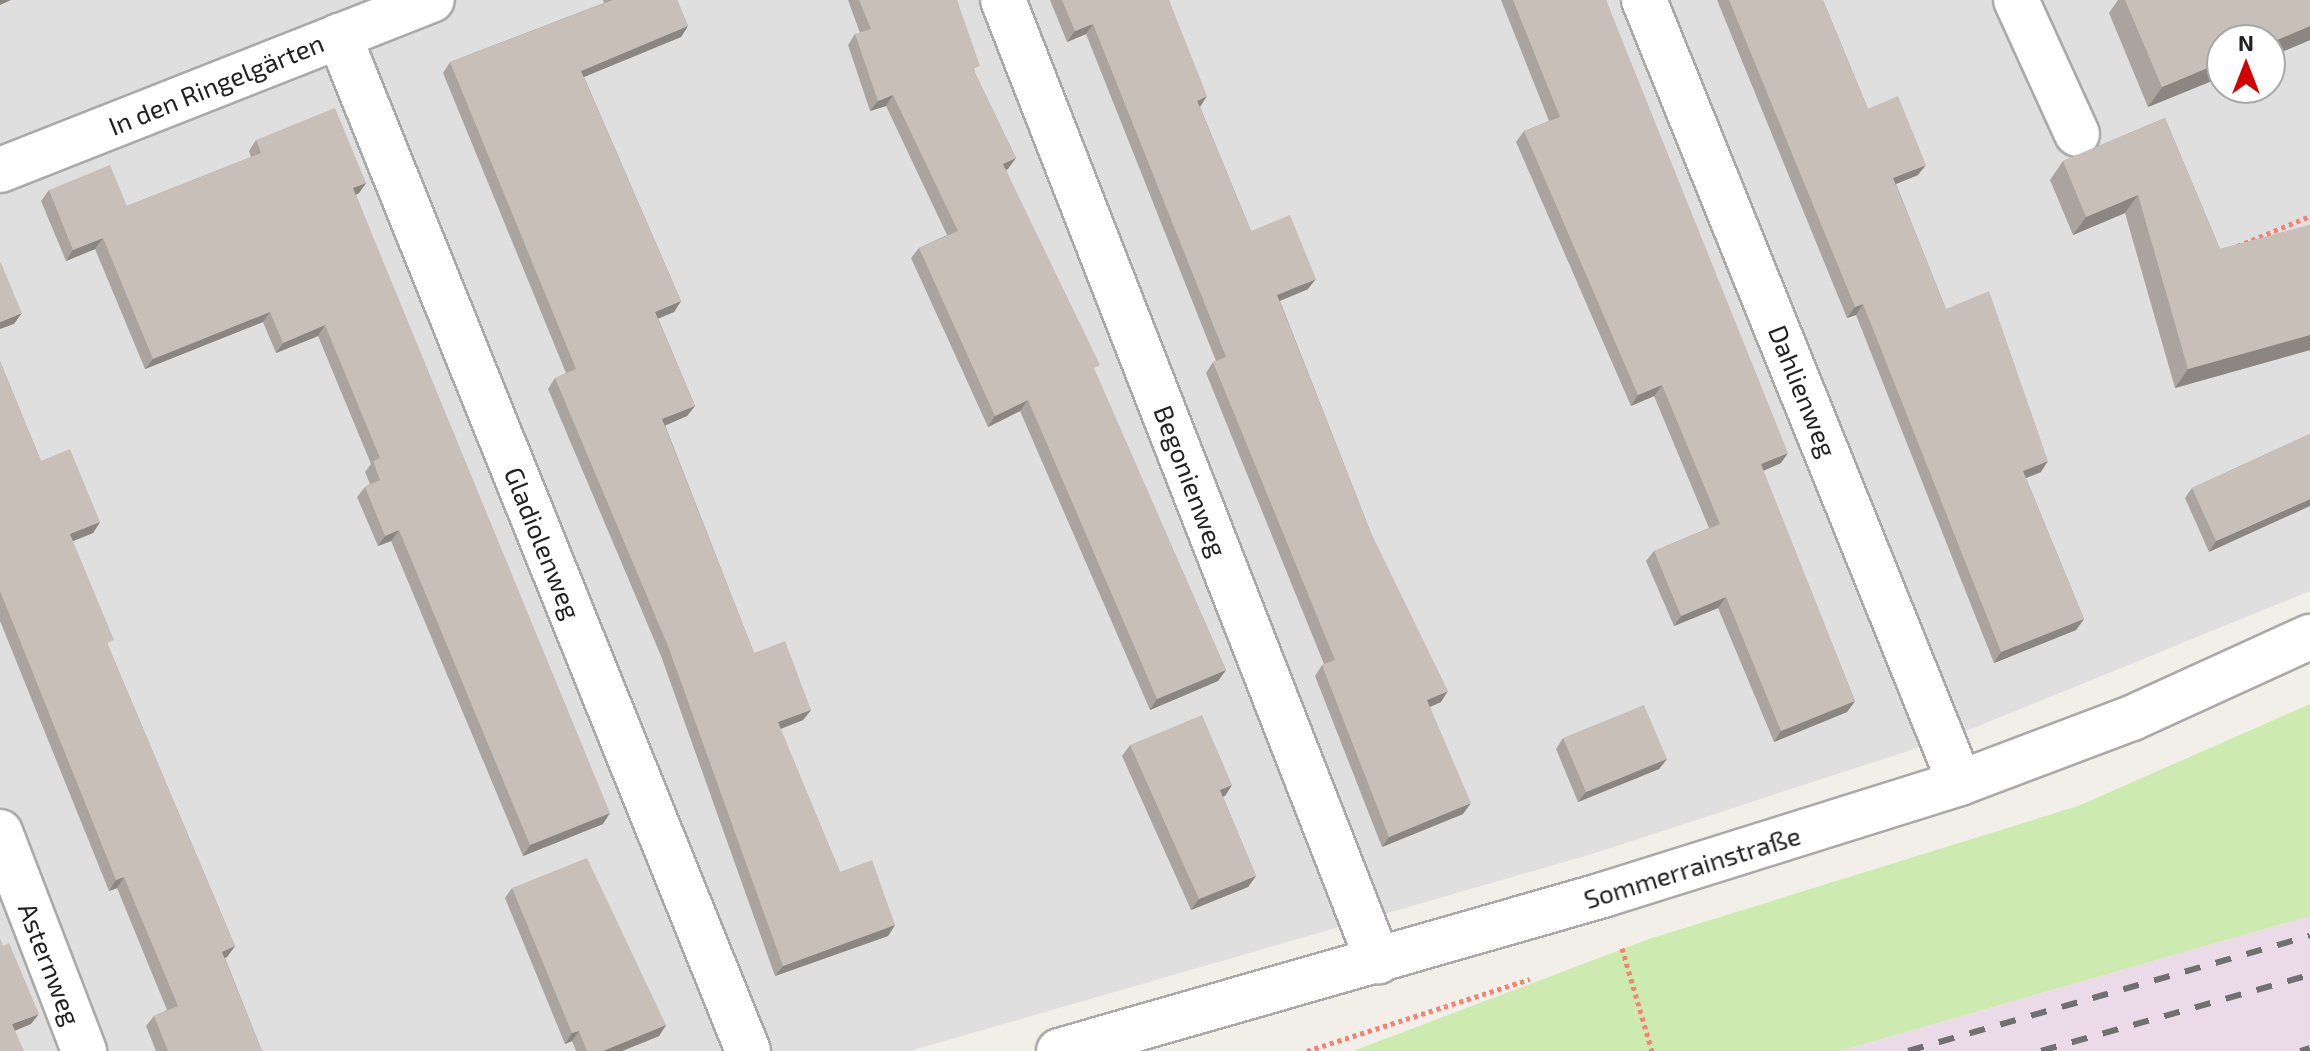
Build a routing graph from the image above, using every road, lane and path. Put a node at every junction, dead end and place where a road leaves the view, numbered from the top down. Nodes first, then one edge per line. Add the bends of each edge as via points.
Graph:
1 (432, 0) edge
2 (1003, 0) edge
3 (1644, 0) edge
4 (2016, 0) edge
5 (339, 36) junction
6 (2077, 134) dead end
7 (0, 170) edge
8 (2310, 216) edge
9 (2224, 251) edge
10 (2310, 637) edge
11 (1960, 783) junction
12 (0, 832) edge
13 (1623, 949) dead end
14 (1607, 953) dead end
15 (1378, 961) junction
16 (1547, 973) dead end
17 (1635, 986) dead end
18 (84, 1051) edge
19 (748, 1051) edge
20 (1059, 1051) edge
21 (1307, 1051) edge
22 (1652, 1051) edge

1 - 5 street, In den Ringelgärten
2 - 15 street, Begonienweg
3 - 11 street, Dahlienweg
4 - 6 street
5 - 7 street, In den Ringelgärten
5 - 19 street, Gladiolenweg
8 - 9 path
10 - 11 street, Sommerrainstraße via 2132,718
11 - 15 street, Sommerrainstraße
12 - 18 street, Asternweg
13 - 14 path
15 - 20 street, Sommerrainstraße
16 - 21 path
17 - 22 path

